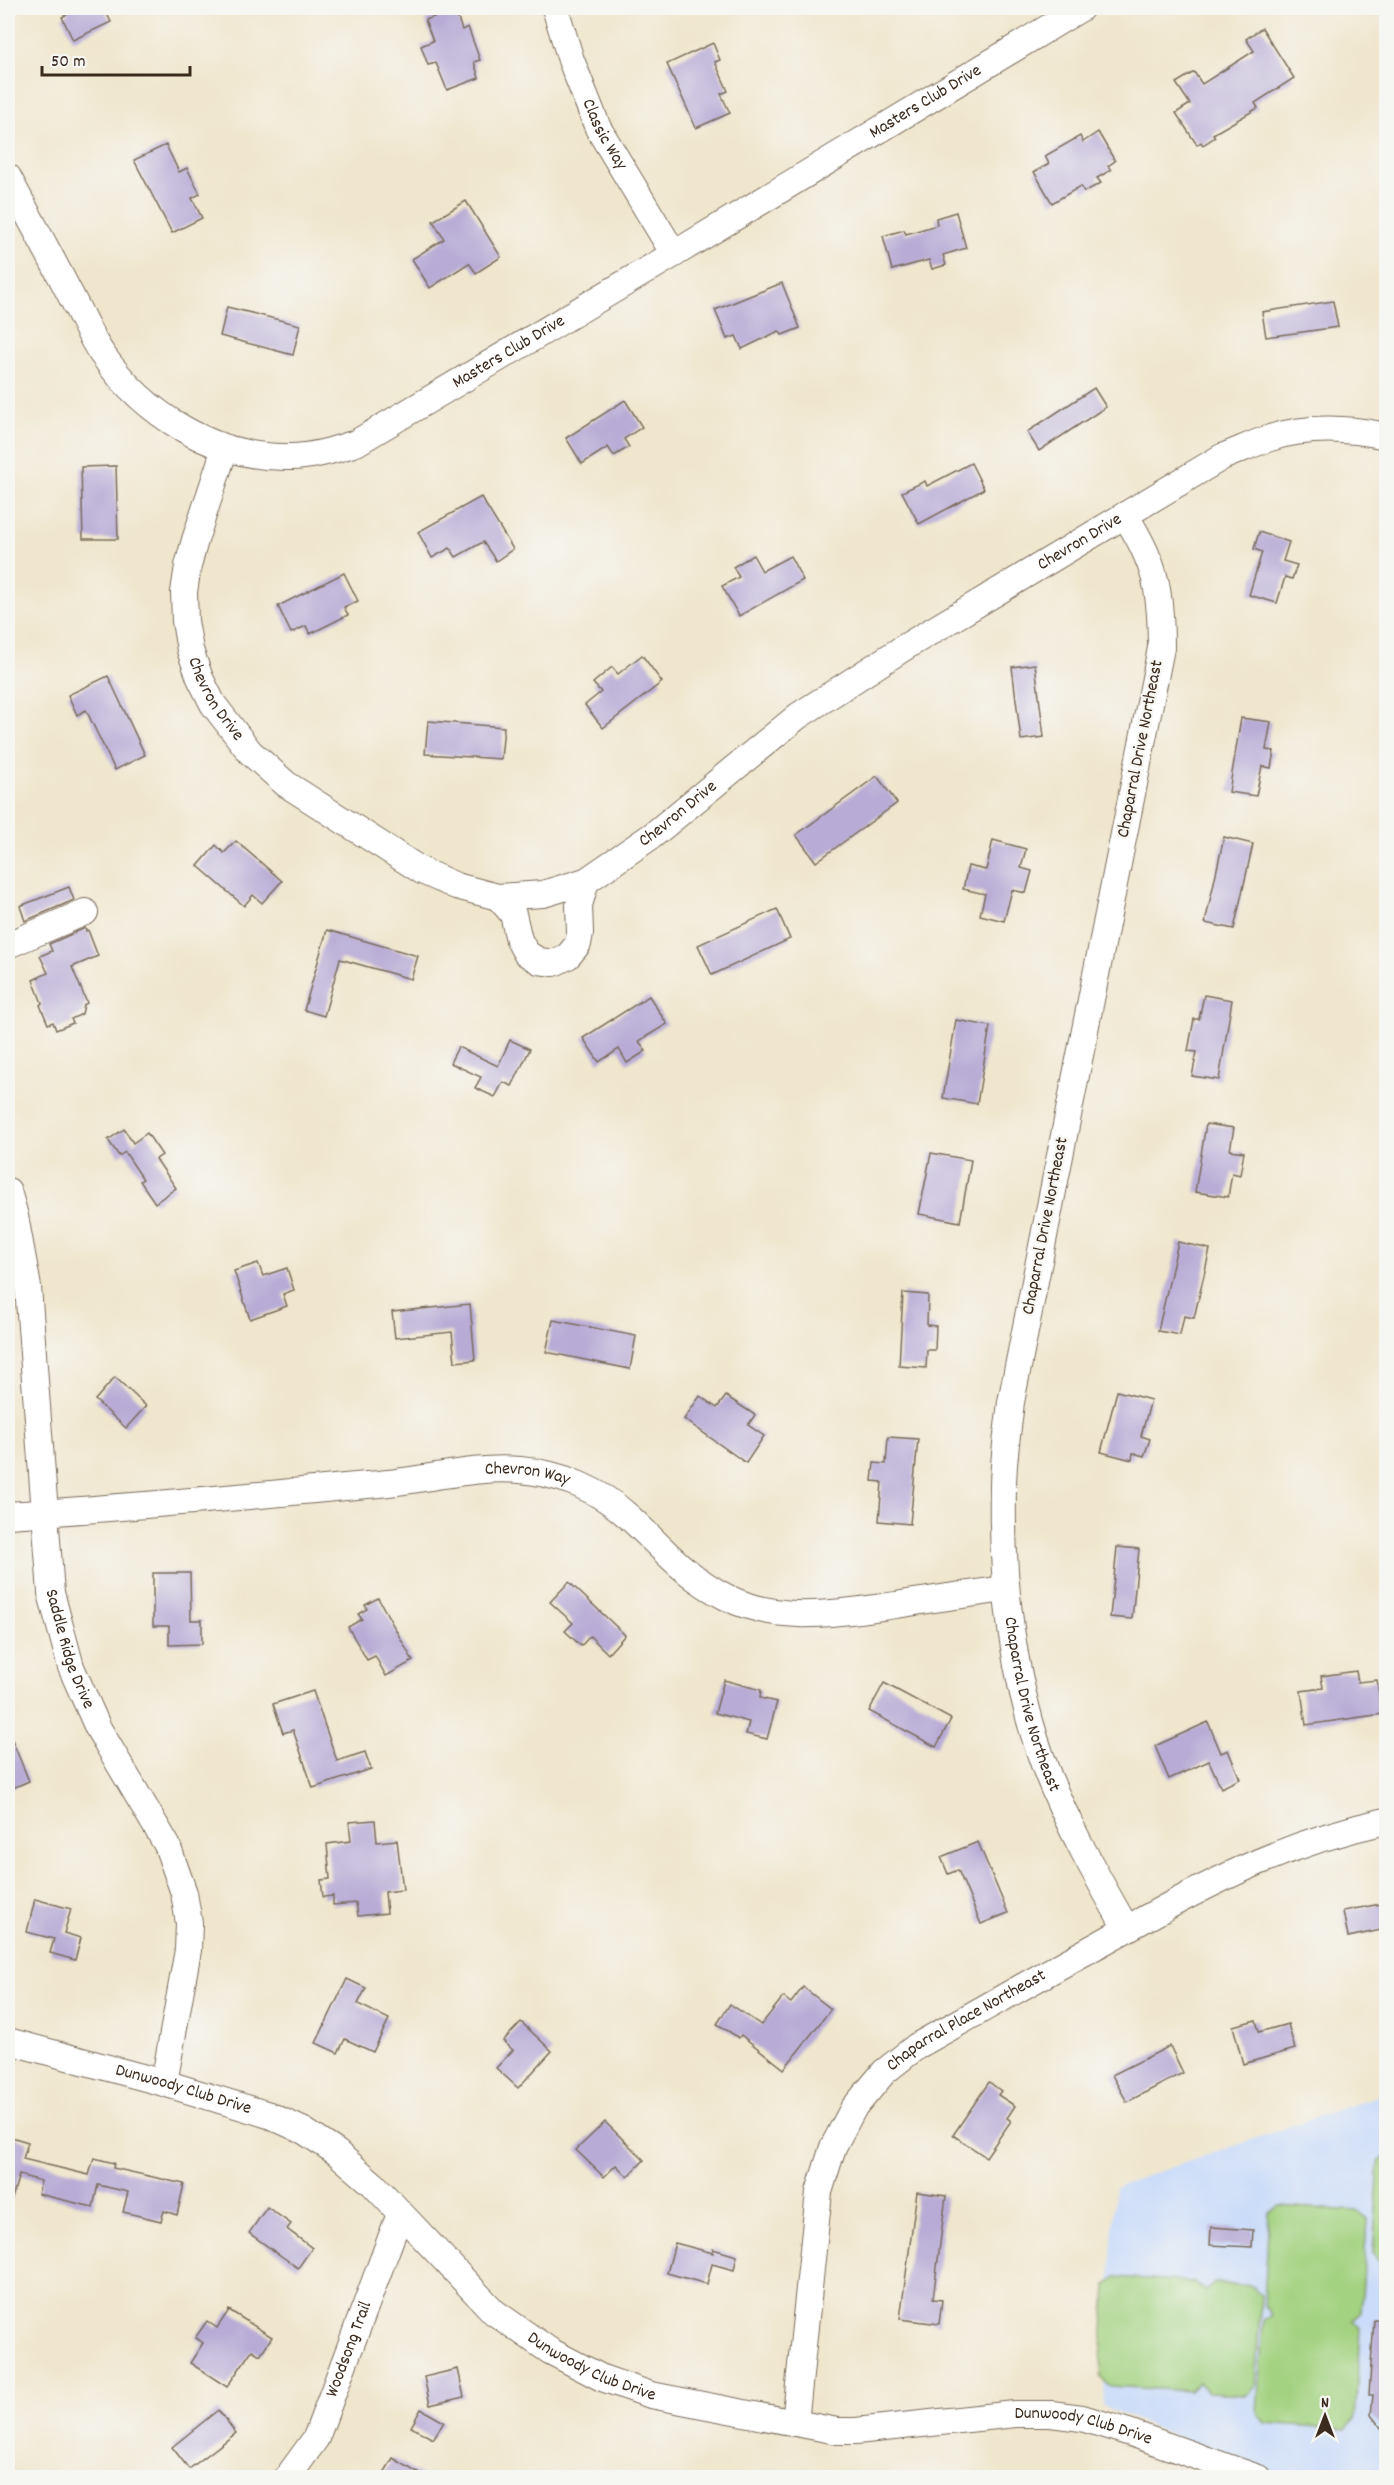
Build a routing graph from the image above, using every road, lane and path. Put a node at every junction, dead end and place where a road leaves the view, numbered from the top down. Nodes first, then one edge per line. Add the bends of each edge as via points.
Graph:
1 (555, 8) edge
2 (1081, 8) edge
3 (8, 177) edge
4 (674, 254) junction
5 (1386, 436) edge
6 (225, 448) junction
7 (1125, 514) junction
8 (586, 881) junction
9 (498, 897) junction
10 (85, 912) dead end
11 (8, 945) edge
12 (8, 1191) edge
13 (45, 1513) junction
14 (8, 1515) edge
15 (1005, 1588) junction
16 (1386, 1821) edge
17 (1126, 1929) junction
18 (8, 2041) edge
19 (164, 2083) junction
20 (400, 2214) junction
21 (795, 2423) junction
22 (287, 2478) edge
23 (1258, 2478) edge

1 - 4 street, Classic Way via 598,128
2 - 4 street, Masters Club Drive
3 - 6 street, Masters Club Drive via 101,352 124,382 185,430
4 - 6 street, Masters Club Drive via 356,442 326,453 291,457 260,456
5 - 7 street, Chevron Drive via 1342,430 1272,437 1222,457
6 - 9 street, Chevron Drive via 195,540 184,592 190,650 213,704 250,752 285,784 422,871 456,886
7 - 8 street, Chevron Drive via 798,716 652,835
7 - 15 street, Chaparral Drive Northeast via 1142,542 1155,576 1162,612 1161,648 1011,1401 1003,1487
8 - 9 street, Chevron Drive via 543,894
8 - 9 street via 579,905 578,944 555,963 539,961 526,953 513,914
10 - 11 street
12 - 13 street, Saddle Ridge Drive via 28,1287
13 - 14 street, Chevron Way
13 - 15 street, Chevron Way via 521,1470 561,1477 598,1493 628,1515 695,1579 728,1598 764,1610 830,1615
13 - 19 street, Saddle Ridge Drive via 51,1593 70,1667 98,1728 167,1845 184,1893 188,1950
15 - 17 street, Chaparral Drive Northeast via 1018,1674 1046,1769 1080,1848
16 - 17 street, Chaparral Place Northeast via 1348,1829 1240,1868
17 - 21 street, Chaparral Place Northeast via 917,2046 884,2073 853,2109 833,2147 819,2192
18 - 19 street, Dunwoody Club Drive
19 - 20 street, Dunwoody Club Drive via 269,2115 304,2131 336,2152
20 - 21 street, Dunwoody Club Drive via 494,2312 550,2351 602,2378 651,2395
20 - 22 street, Woodsong Trail via 316,2438
21 - 23 street, Dunwoody Club Drive via 856,2431 1016,2414 1051,2414 1082,2418 1131,2433

